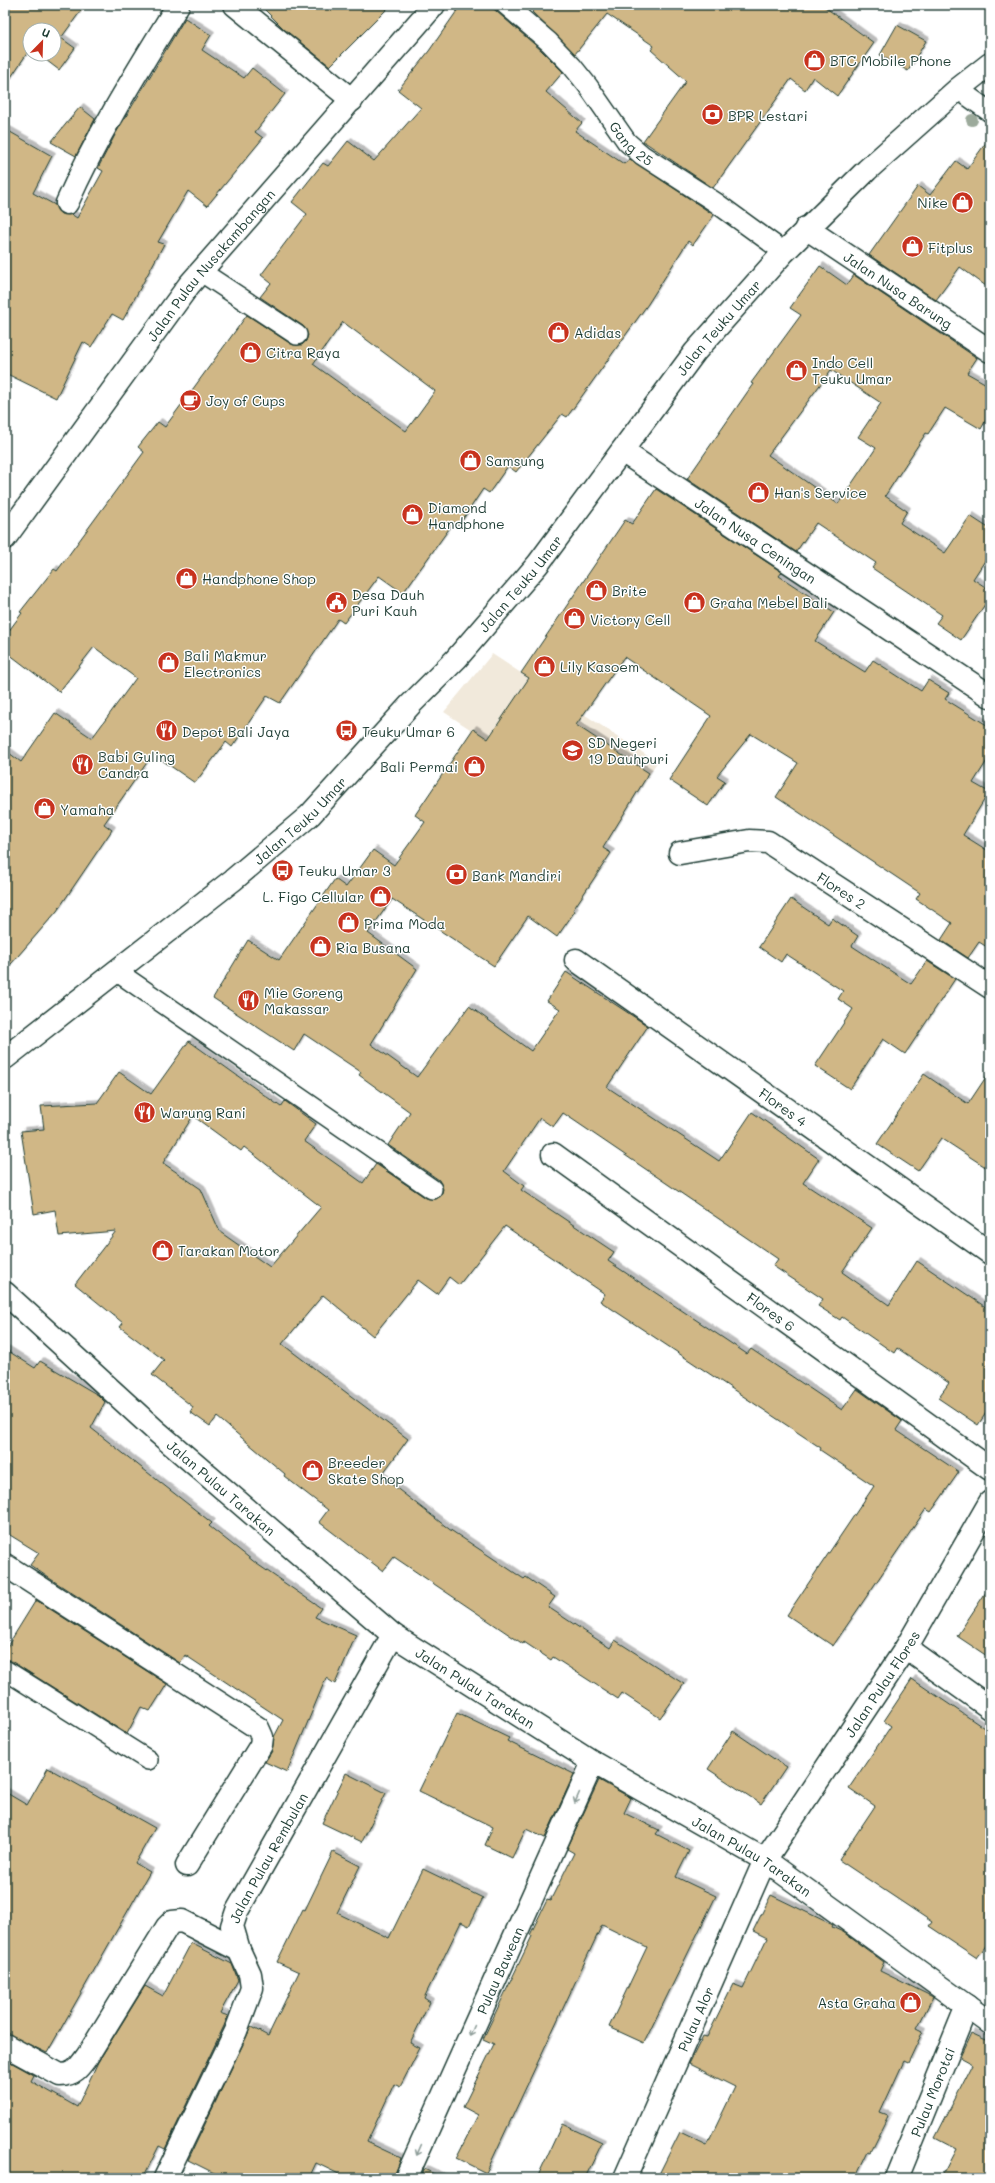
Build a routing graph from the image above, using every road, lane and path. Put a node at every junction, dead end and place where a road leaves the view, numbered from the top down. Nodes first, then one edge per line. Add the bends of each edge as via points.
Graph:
1 (178, 5) edge
2 (236, 5) edge
3 (434, 5) edge
4 (506, 5) edge
5 (990, 64) edge
6 (958, 89) junction
7 (352, 100) junction
8 (990, 112) edge
9 (67, 203) dead end
10 (806, 228) junction
11 (784, 252) junction
12 (200, 271) junction
13 (298, 335) dead end
14 (990, 351) edge
15 (622, 451) junction
16 (8, 526) edge
17 (990, 696) edge
18 (680, 853) dead end
19 (576, 960) dead end
20 (116, 971) junction
21 (990, 988) edge
22 (5, 1058) edge
23 (553, 1154) dead end
24 (432, 1190) dead end
25 (990, 1253) edge
26 (5, 1294) edge
27 (990, 1469) edge
28 (990, 1502) edge
29 (5, 1565) edge
30 (392, 1635) junction
31 (906, 1648) junction
32 (5, 1670) edge
33 (990, 1708) edge
34 (148, 1760) dead end
35 (593, 1762) junction
36 (765, 1860) junction
37 (187, 1865) dead end
38 (239, 1950) junction
39 (967, 2006) junction
40 (990, 2022) edge
41 (5, 2045) edge
42 (165, 2178) edge
43 (406, 2178) edge
44 (625, 2178) edge
45 (897, 2178) edge

1 - 9 street via 88,155
2 - 7 street
3 - 7 street, Jalan Pulau Nusakambangan
4 - 11 lane, Gang 25 via 549,42 572,66 627,142 642,155 715,202
5 - 6 street, Jalan Teuku Umar
6 - 8 lane
6 - 10 street, Jalan Teuku Umar
7 - 12 street, Jalan Pulau Nusakambangan
10 - 11 street, Jalan Teuku Umar
10 - 14 street, Jalan Nusa Barung
11 - 15 street, Jalan Teuku Umar via 695,352
12 - 13 lane
12 - 16 street, Jalan Pulau Nusakambangan
15 - 17 street, Jalan Nusa Ceningan
15 - 20 street, Jalan Teuku Umar via 538,564 456,659 411,704 310,815 233,880
18 - 21 street, Flores 2 via 749,840 768,842
19 - 25 street, Flores 4
20 - 22 street, Jalan Teuku Umar
20 - 24 lane
23 - 27 street, Flores 6
26 - 30 street, Jalan Pulau Tarakan via 156,1430
28 - 31 street, Jalan Pulau Flores
29 - 37 street via 258,1728 262,1737 261,1745
30 - 35 street, Jalan Pulau Tarakan
30 - 38 street, Jalan Pulau Rembulan via 237,1911 232,1926
31 - 33 street
31 - 36 street, Jalan Pulau Flores
32 - 34 lane
35 - 36 street, Jalan Pulau Tarakan
35 -> 43 street, Pulau Bawean
36 - 39 street, Jalan Pulau Tarakan
36 - 44 street, Pulau Alor
38 - 41 street via 182,1921 172,1922 88,2055 70,2075 60,2075
38 - 42 street, Jalan Pulau Rembulan via 250,1974 252,1988 247,2006
39 - 40 street, Jalan Pulau Tarakan
39 - 45 street, Pulau Morotai

